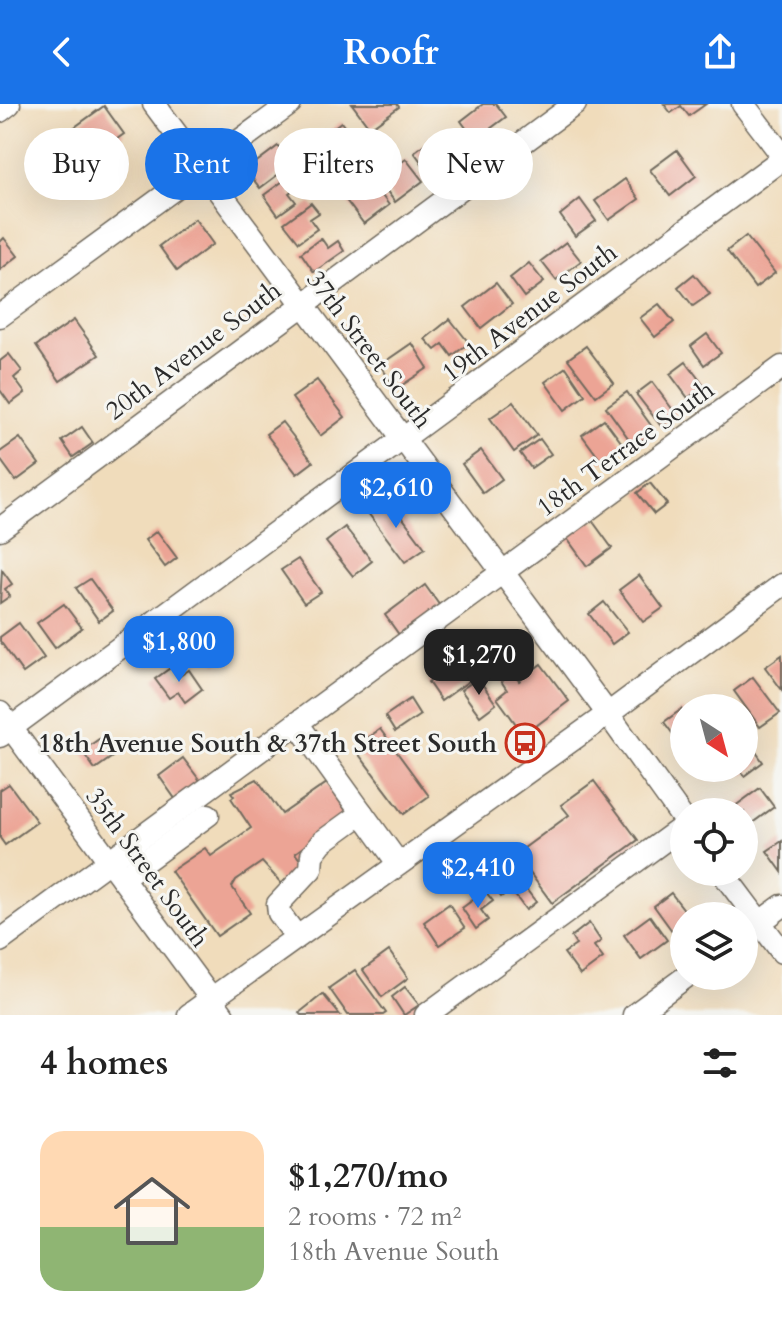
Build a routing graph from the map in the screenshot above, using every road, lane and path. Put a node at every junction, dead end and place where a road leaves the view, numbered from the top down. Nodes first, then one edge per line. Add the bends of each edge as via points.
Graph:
1 (9, 104) edge
2 (154, 104) edge
3 (290, 104) edge
4 (575, 104) edge
5 (743, 104) edge
6 (0, 111) edge
7 (172, 128) edge
8 (257, 128) edge
9 (782, 157) edge
10 (158, 200) edge
11 (225, 200) edge
12 (301, 305) junction
13 (0, 316) edge
14 (782, 367) edge
15 (403, 440) junction
16 (0, 529) edge
17 (501, 573) junction
18 (782, 585) edge
19 (608, 714) junction
20 (297, 723) junction
21 (4, 726) edge
22 (670, 803) edge
23 (362, 813) junction
24 (208, 815) dead end
25 (670, 833) edge
26 (398, 863) junction
27 (116, 869) junction
28 (782, 906) edge
29 (758, 924) edge
30 (758, 933) edge
31 (296, 936) junction
32 (0, 941) edge
33 (782, 952) edge
34 (670, 989) edge
35 (217, 1007) edge
36 (189, 1015) edge
37 (426, 1015) edge
38 (634, 1015) edge

1 - 6 street
2 - 7 street, 37th Street South
3 - 8 street
4 - 12 street, 20th Avenue South
5 - 9 street
9 - 15 street, 19th Avenue South
10 - 13 street
11 - 12 street, 37th Street South
12 - 15 street, 37th Street South
12 - 16 street, 20th Avenue South
14 - 17 street, 18th Terrace South
15 - 17 street, 37th Street South
15 - 21 street, 19th Avenue South
17 - 19 street, 37th Street South
17 - 20 street, 18th Terrace South
18 - 19 street
19 - 22 street, 37th Street South
19 - 26 street
20 - 23 street
20 - 27 street, 18th Terrace South
21 - 27 street, 35th Street South
23 - 26 street
23 - 31 street via 322,842 312,855 311,869 278,904
24 - 27 street
25 - 37 street
26 - 31 street
27 - 32 street
27 - 35 street, 35th Street South
28 - 29 street
30 - 33 street
31 - 35 street
34 - 38 street
35 - 36 street

